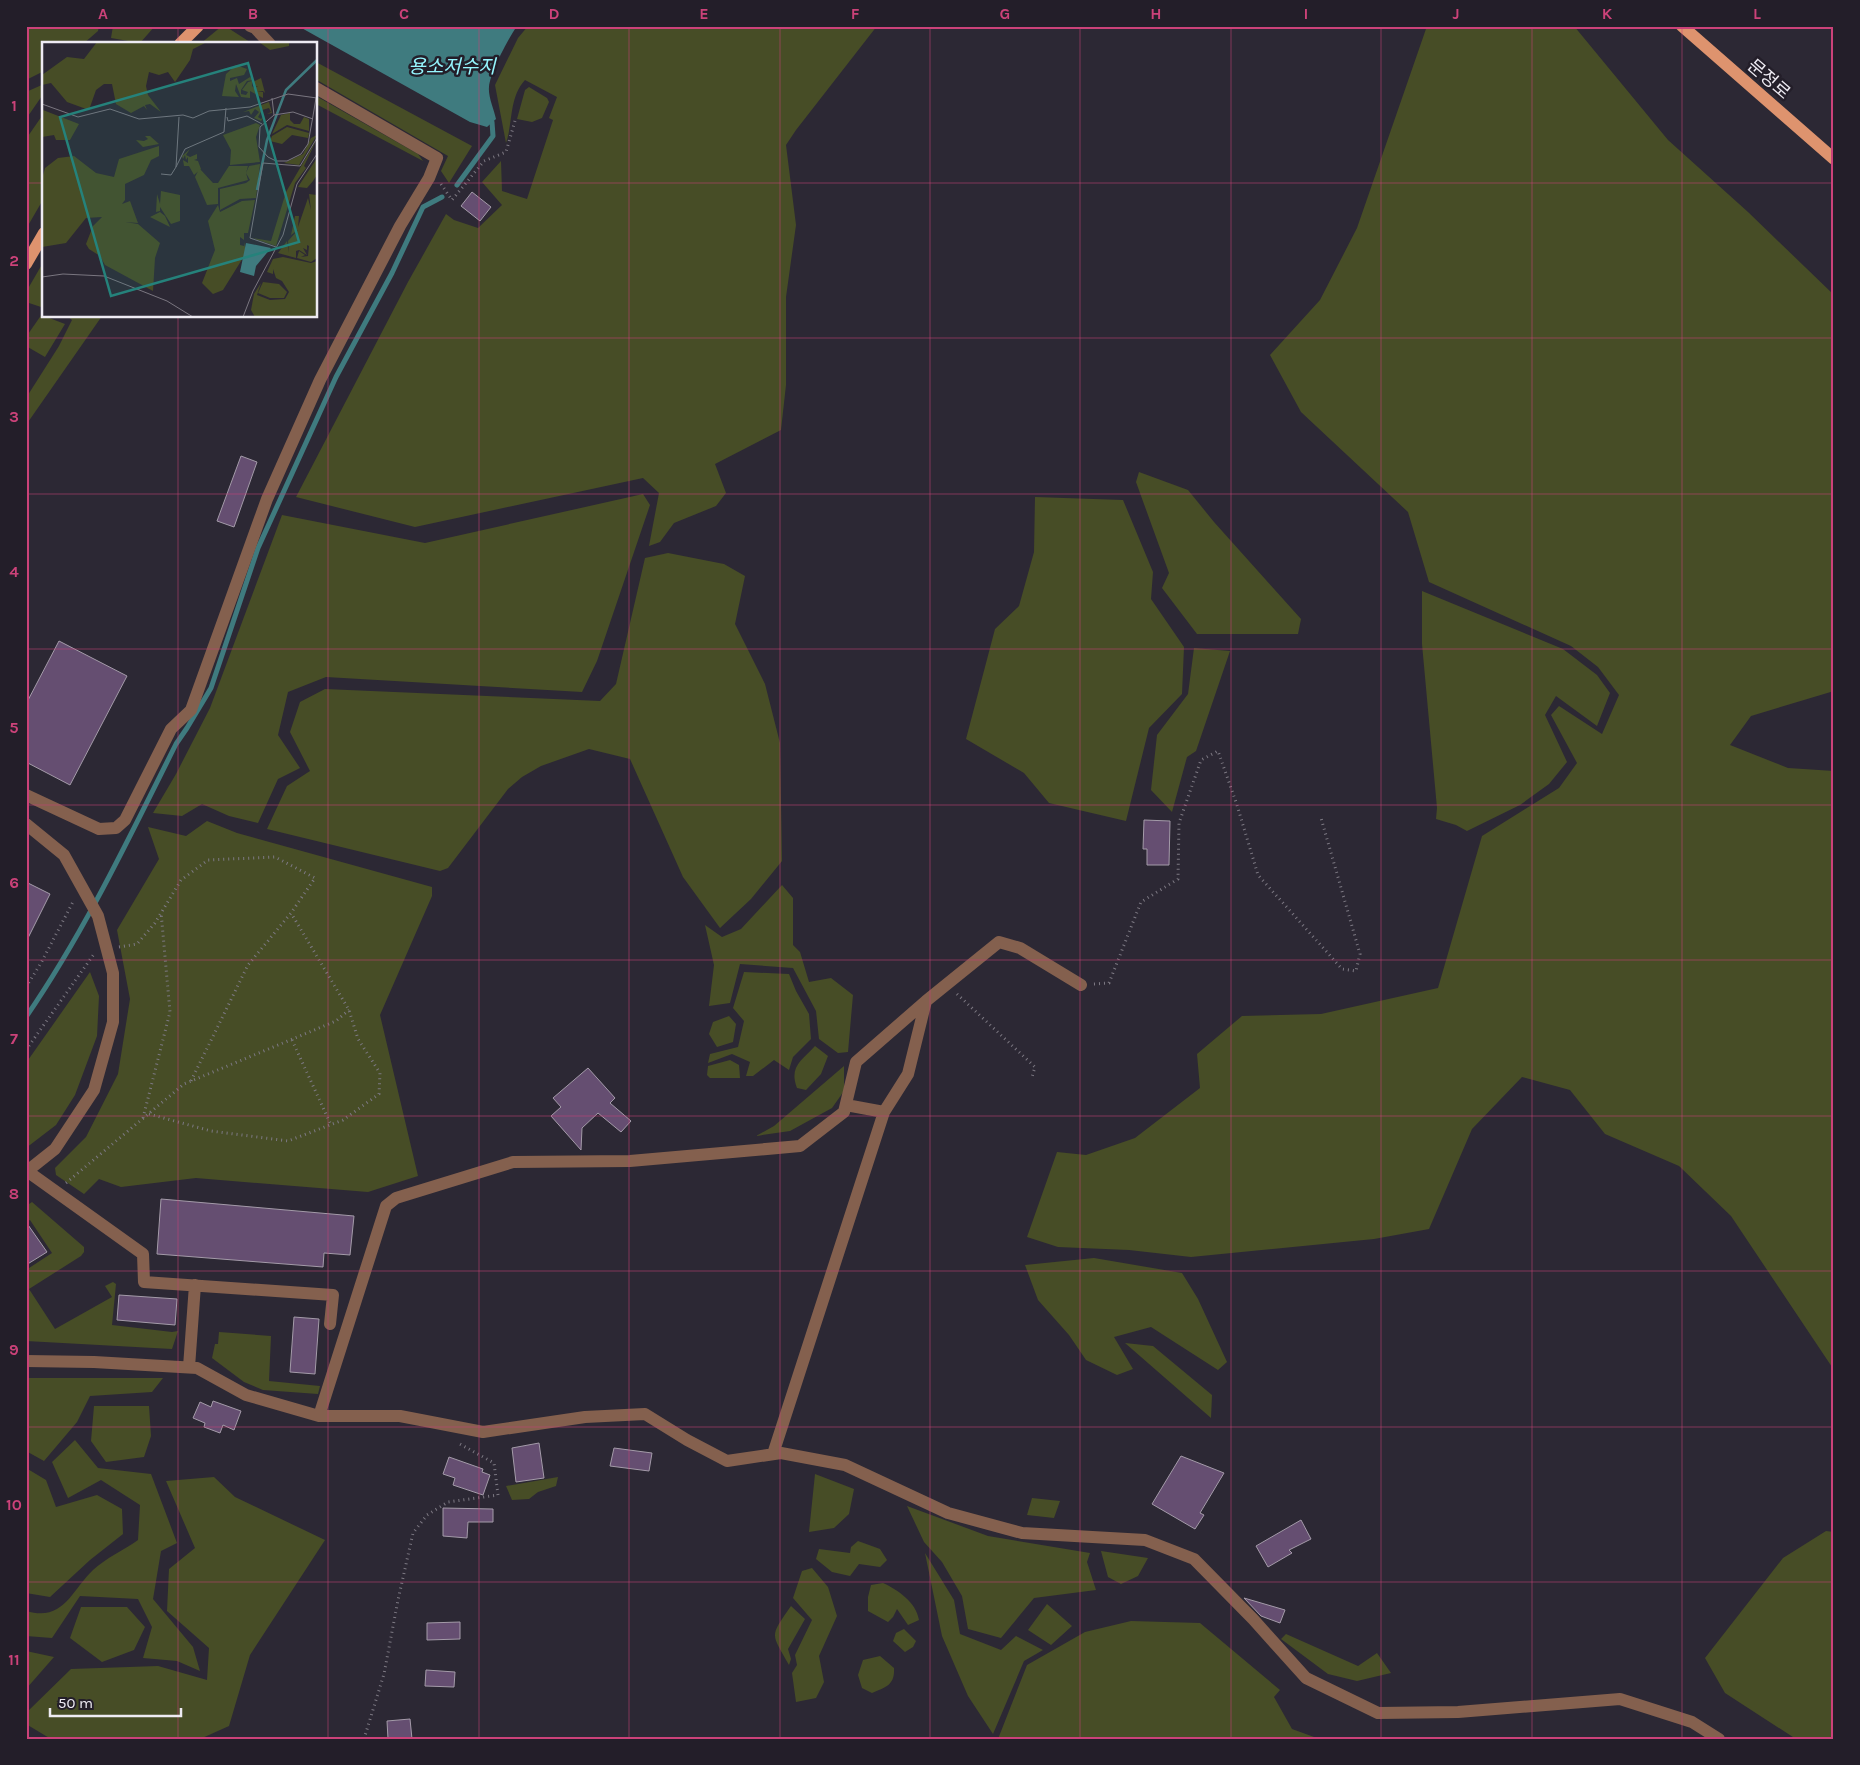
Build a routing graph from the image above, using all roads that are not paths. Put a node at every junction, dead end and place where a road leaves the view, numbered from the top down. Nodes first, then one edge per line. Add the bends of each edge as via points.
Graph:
1 (198, 26) edge
2 (250, 26) edge
3 (1682, 26) edge
4 (182, 42) edge
5 (268, 42) edge
6 (318, 89) edge
7 (1834, 159) edge
8 (42, 236) edge
9 (26, 264) edge
10 (26, 795) edge
11 (26, 824) edge
12 (1081, 985) road end
13 (926, 1001) junction
14 (846, 1105) junction
15 (884, 1112) junction
16 (27, 1171) edge
17 (196, 1285) junction
18 (330, 1324) dead end
19 (26, 1361) edge
20 (189, 1367) junction
21 (319, 1416) junction
22 (773, 1454) junction
23 (1719, 1739) edge

1 - 4 main road
2 - 5 street
3 - 7 main road, 문정로
6 - 10 street via 437,158 432,171 320,380 266,499 191,710 171,729 125,820 116,828 99,829
8 - 9 main road
11 - 16 street via 64,855 98,916 113,973 113,1022 94,1090 55,1149
12 - 13 street via 1020,948 999,942
13 - 14 street via 856,1062
13 - 15 street via 908,1074
14 - 15 street
14 - 21 street via 844,1112 800,1146 630,1161 513,1162 396,1198 386,1206
15 - 22 street
16 - 17 street via 143,1254 144,1282
17 - 18 street via 333,1295
17 - 20 street
19 - 20 street
20 - 21 street via 198,1368 246,1395
21 - 22 street via 400,1416 483,1432 585,1417 645,1414 727,1461
22 - 23 street via 844,1465 948,1513 1022,1533 1145,1540 1194,1559 1306,1678 1378,1713 1458,1712 1620,1699 1692,1722

